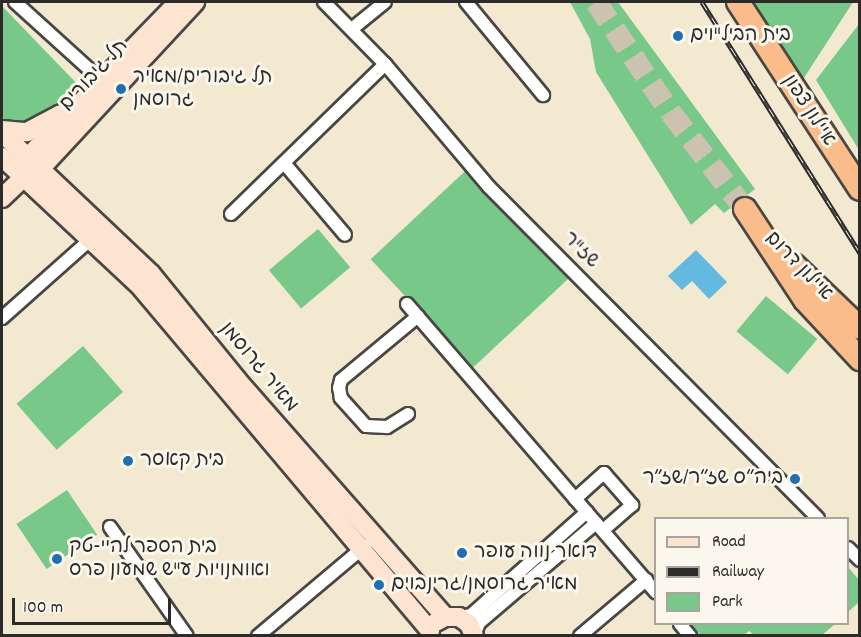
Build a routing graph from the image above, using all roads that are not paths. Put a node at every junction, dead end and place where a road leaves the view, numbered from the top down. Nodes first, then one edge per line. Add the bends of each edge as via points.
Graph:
1 (15, 2) edge
2 (178, 2) edge
3 (195, 2) edge
4 (324, 2) edge
5 (385, 2) edge
6 (466, 2) edge
7 (738, 2) edge
8 (352, 28) junction
9 (385, 64) junction
10 (97, 84) junction
11 (543, 95) dead end
12 (2, 131) edge
13 (2, 157) edge
14 (284, 163) junction
15 (30, 168) junction
16 (860, 189) edge
17 (2, 198) edge
18 (231, 214) dead end
19 (345, 235) dead end
20 (92, 238) junction
21 (407, 304) dead end
22 (418, 316) junction
23 (2, 318) edge
24 (860, 328) edge
25 (860, 359) edge
26 (408, 414) dead end
27 (575, 499) junction
28 (587, 512) junction
29 (816, 517) edge
30 (110, 527) dead end
31 (599, 527) junction
32 (369, 543) junction
33 (849, 549) edge
34 (860, 560) edge
35 (646, 580) junction
36 (654, 590) edge
37 (452, 617) junction
38 (430, 633) edge
39 (187, 636) edge
40 (258, 636) edge
41 (474, 636) edge
42 (580, 636) edge

1 - 10 street
2 - 10 street, תל גיבורים
3 - 15 street, תל גיבורים
4 - 8 street, שז"ר
5 - 8 street
6 - 11 street
7 - 16 highway, איילון צפון
8 - 9 street, שז"ר
9 - 14 street
9 - 29 street, שז"ר via 489,187
10 - 12 street via 38,127 18,133
10 - 15 street, תל גיבורים
12 - 15 street
13 - 15 street
14 - 18 street
14 - 19 street
15 - 17 street, תל גיבורים
15 - 20 street, מאיר גרוסמן
15 - 32 street, מאיר גרוסמן via 151,274
20 - 23 street
20 - 32 street, מאיר גרוסמן via 139,285
21 - 22 street
22 - 26 street via 341,380 339,388 341,398 366,426 387,427
22 - 27 street
24 - 25 highway, איילון דרום via 795,266 742,206 806,300
27 - 28 street
27 - 31 street via 604,473 632,505
28 - 31 street
28 - 37 street via 471,615
30 - 39 street
31 - 35 street
31 - 41 street via 479,623
32 - 37 street, מאיר גרוסמן
32 - 38 street, מאיר גרוסמן
32 - 40 street
33 - 34 street
35 - 36 street
35 - 42 street
37 - 38 street
37 - 41 street, מאיר גרוסמן via 469,624

